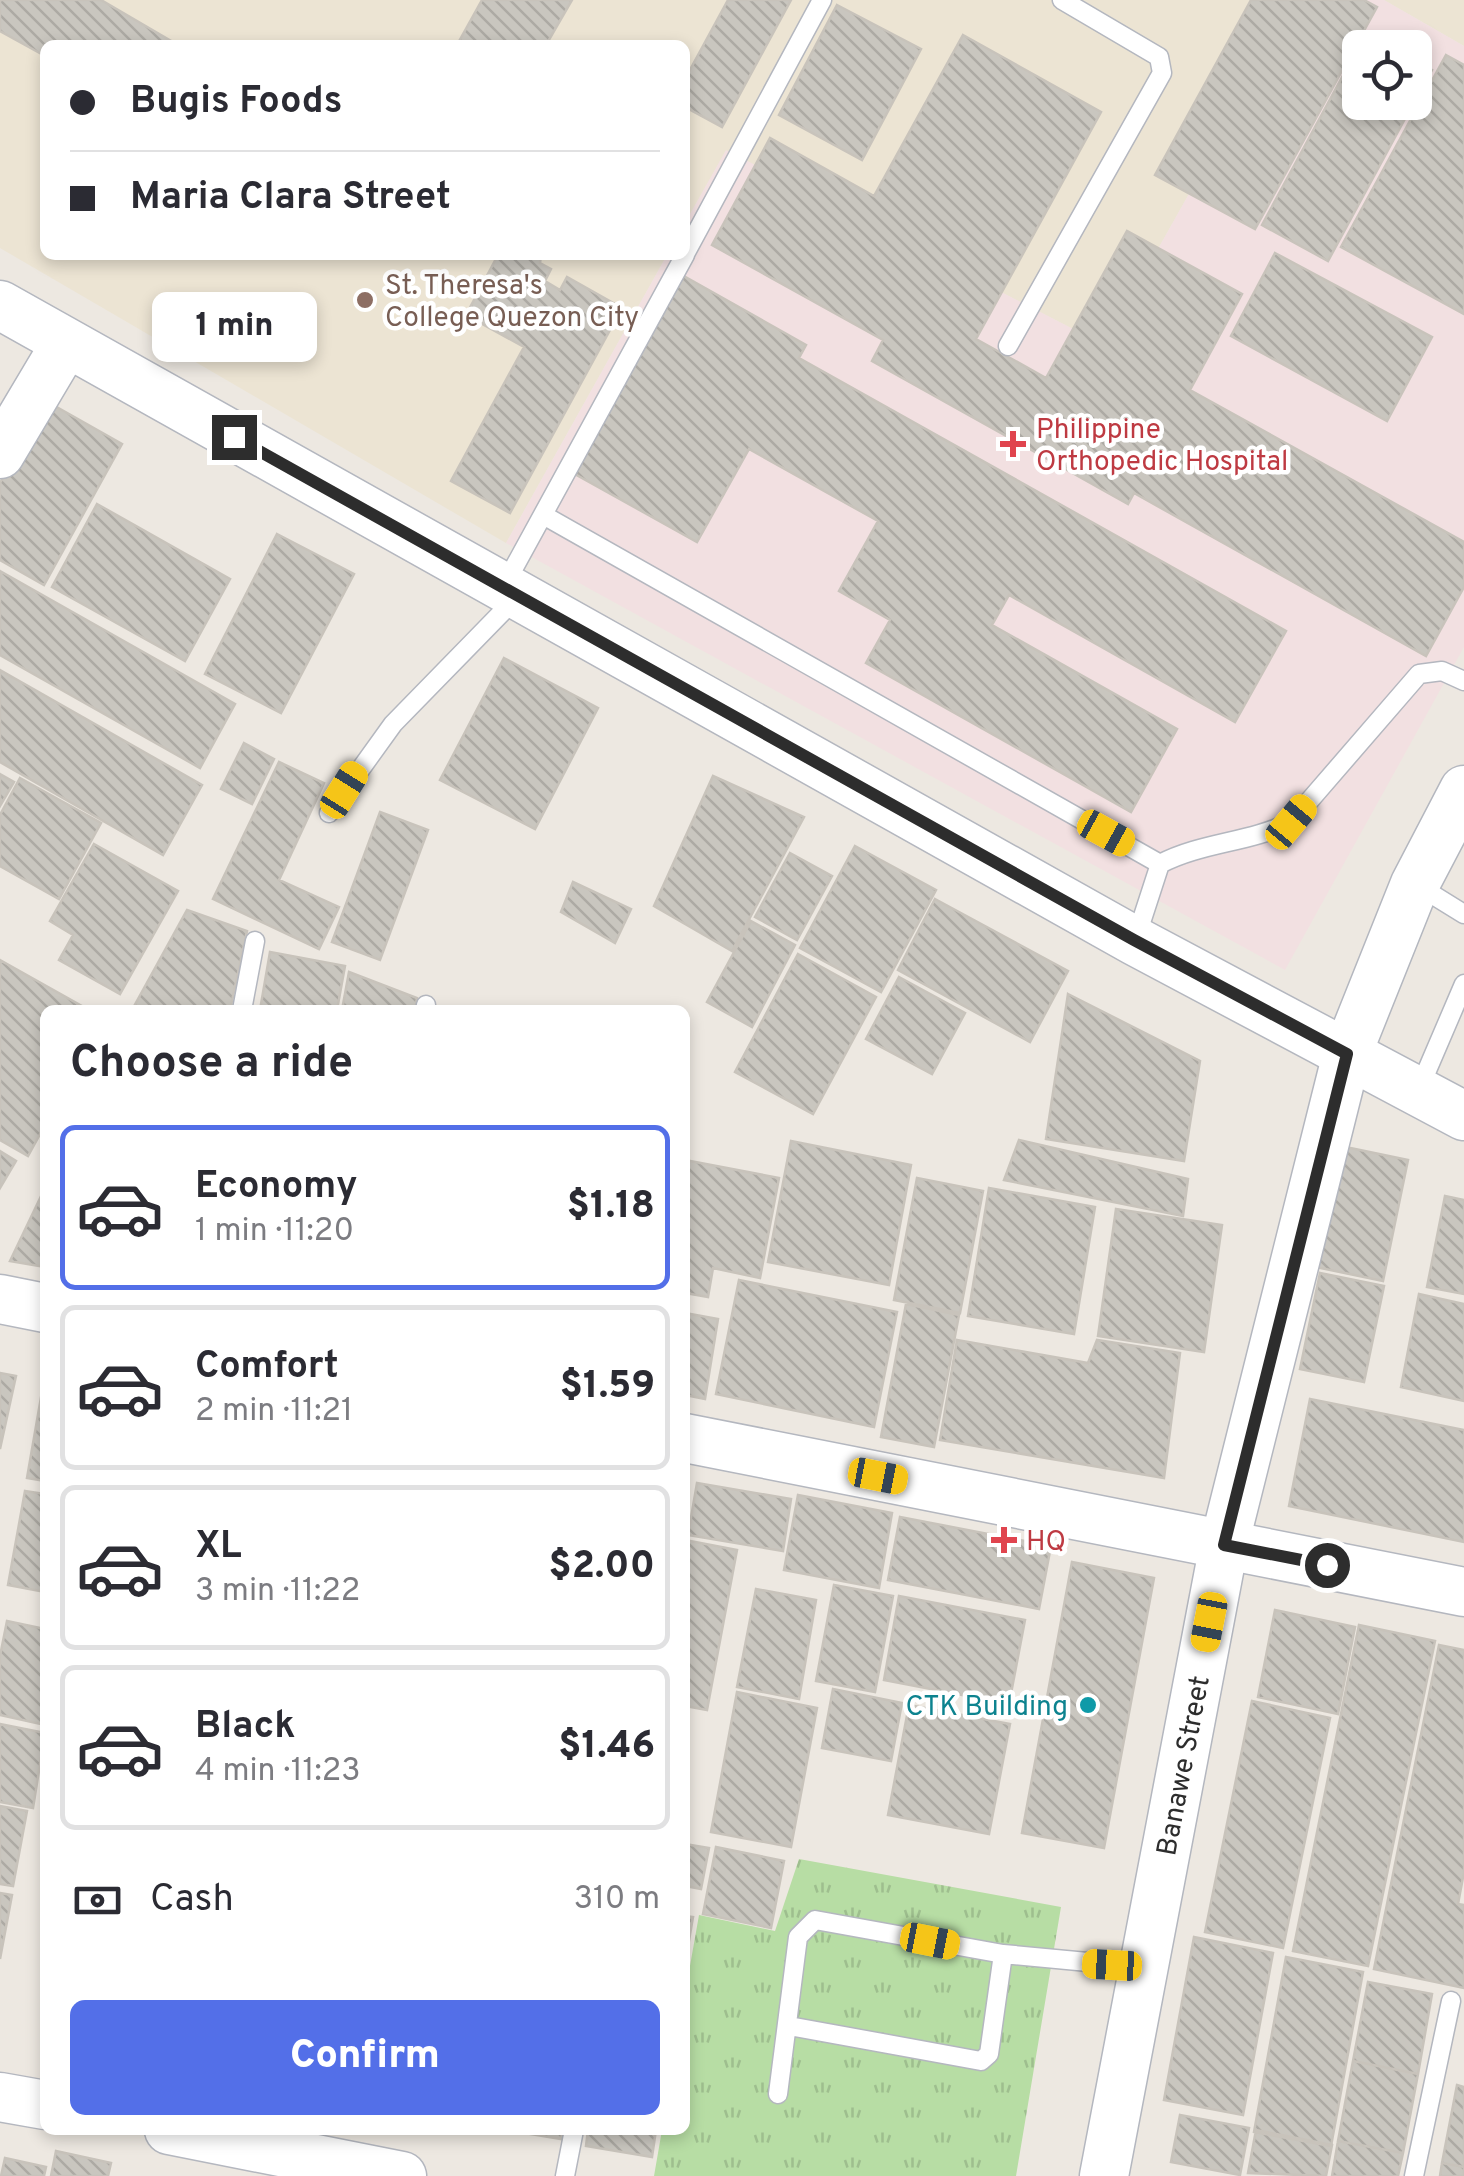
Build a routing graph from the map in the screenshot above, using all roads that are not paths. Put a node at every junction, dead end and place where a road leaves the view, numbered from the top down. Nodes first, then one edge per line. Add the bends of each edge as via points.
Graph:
1 (822, 0) edge
2 (1062, 0) edge
3 (690, 246) edge
4 (682, 260) edge
5 (0, 306) edge
6 (66, 343) junction
7 (1008, 346) dead end
8 (0, 454) edge
9 (544, 516) junction
10 (510, 593) junction
11 (1464, 681) edge
12 (1464, 790) edge
13 (330, 813) dead end
14 (1160, 864) junction
15 (1415, 884) junction
16 (1464, 914) edge
17 (1134, 940) junction
18 (256, 941) dead end
19 (1464, 984) edge
20 (243, 1005) edge
21 (1347, 1054) junction
22 (1418, 1092) junction
23 (1464, 1116) edge
24 (0, 1299) edge
25 (40, 1307) edge
26 (690, 1439) edge
27 (1224, 1545) junction
28 (1464, 1592) edge
29 (1002, 1954) junction
30 (1141, 1967) junction
31 (1451, 2001) dead end
32 (788, 2026) junction
33 (778, 2094) dead end
34 (0, 2096) edge
35 (40, 2105) edge
36 (189, 2135) edge
37 (573, 2135) edge
38 (310, 2167) edge
39 (402, 2176) edge
40 (564, 2176) edge
41 (1104, 2176) edge
42 (1414, 2176) edge

1 - 3 lane
2 - 7 lane via 1158,57 1162,73
4 - 9 lane
5 - 6 street
6 - 8 street
6 - 10 street
9 - 10 lane
9 - 14 lane
10 - 13 lane via 393,724
10 - 17 street
11 - 14 lane via 1442,671 1419,674 1291,822
12 - 15 street, Banawe Street
14 - 17 lane
15 - 16 lane
15 - 21 street, Banawe Street
17 - 21 street
18 - 20 lane
19 - 22 lane
21 - 22 street
21 - 27 street, Banawe Street
22 - 23 street
24 - 25 street
26 - 27 street
27 - 28 street
27 - 30 street, Banawe Street
29 - 30 lane
29 - 32 lane via 815,1920 798,1936
29 - 32 lane via 989,2054 981,2061
30 - 41 street, Banawe Street
31 - 42 lane
32 - 33 lane
34 - 35 street
36 - 38 street
37 - 40 lane
38 - 39 street

